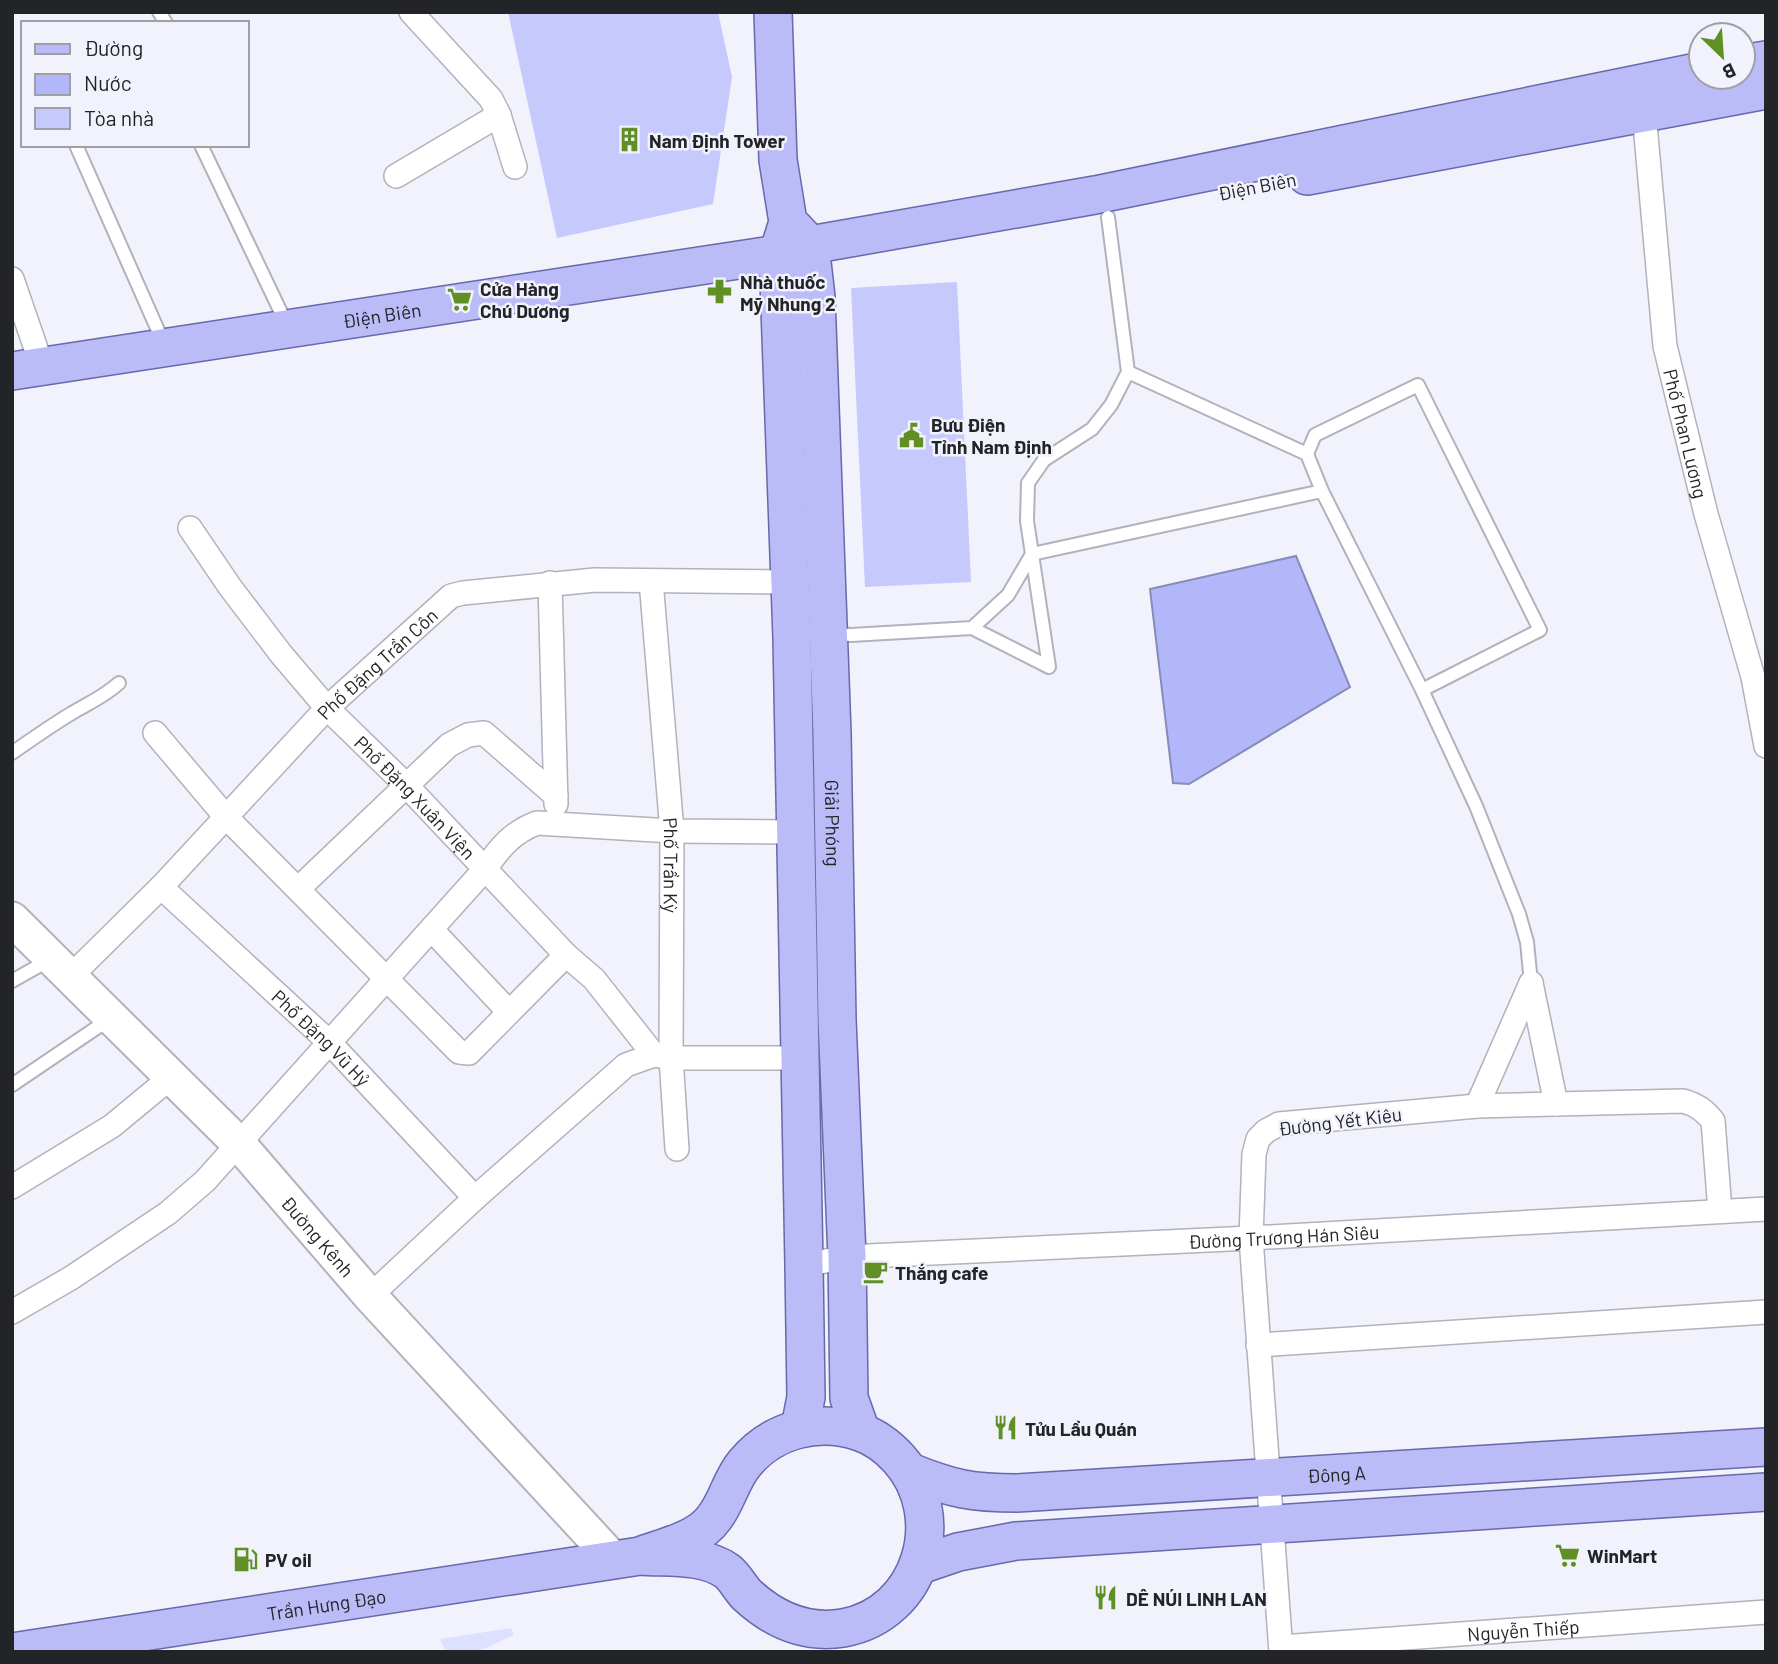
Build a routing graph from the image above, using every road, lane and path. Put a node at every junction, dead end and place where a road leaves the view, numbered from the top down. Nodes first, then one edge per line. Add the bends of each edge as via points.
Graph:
1 (411, 12) edge
2 (772, 12) edge
3 (1687, 74) edge
4 (1766, 90) edge
5 (1644, 113) junction
6 (499, 115) junction
7 (77, 147) edge
8 (202, 147) edge
9 (515, 166) dead end
10 (396, 176) dead end
11 (1108, 217) junction
12 (787, 253) junction
13 (12, 279) edge
14 (288, 328) junction
15 (166, 347) junction
16 (27, 369) edge
17 (1128, 372) junction
18 (1307, 454) junction
19 (1322, 491) junction
20 (190, 528) dead end
21 (1032, 554) junction
22 (651, 582) junction
23 (789, 582) junction
24 (550, 583) junction
25 (972, 628) junction
26 (809, 636) junction
27 (119, 683) dead end
28 (1422, 690) junction
29 (327, 708) junction
30 (155, 733) dead end
31 (1766, 746) edge
32 (12, 753) edge
33 (406, 785) junction
34 (556, 796) junction
35 (226, 817) junction
36 (557, 824) junction
37 (673, 831) junction
38 (795, 832) junction
39 (486, 869) junction
40 (161, 887) junction
41 (298, 889) junction
42 (12, 919) edge
43 (432, 930) junction
44 (566, 955) junction
45 (60, 968) junction
46 (12, 981) edge
47 (388, 981) junction
48 (1531, 983) junction
49 (509, 1013) junction
50 (111, 1018) junction
51 (329, 1042) junction
52 (663, 1057) junction
53 (800, 1058) junction
54 (170, 1078) junction
55 (12, 1085) edge
56 (1556, 1104) junction
57 (1477, 1106) junction
58 (239, 1144) junction
59 (677, 1149) dead end
60 (12, 1187) edge
61 (475, 1198) junction
62 (1766, 1209) edge
63 (1720, 1211) junction
64 (1251, 1238) junction
65 (846, 1257) junction
66 (804, 1265) junction
67 (370, 1296) junction
68 (12, 1312) edge
69 (1766, 1312) edge
70 (1258, 1345) junction
71 (800, 1428) junction
72 (861, 1432) junction
73 (1766, 1447) edge
74 (910, 1472) junction
75 (1268, 1477) junction
76 (728, 1492) junction
77 (1766, 1492) edge
78 (1272, 1523) junction
79 (627, 1559) junction
80 (920, 1565) junction
81 (745, 1594) junction
82 (1766, 1612) edge
83 (834, 1640) edge
84 (1281, 1650) edge
85 (12, 1651) edge

1 - 6 street via 491,99
2 - 12 main road, Giải Phóng
3 - 12 main road, Điện Biên
4 - 5 main road, Điện Biên
5 - 11 main road, Điện Biên
5 - 31 street, Phố Phan Lương via 1665,346 1706,514 1754,677
6 - 9 street
6 - 10 street
7 - 15 lane
8 - 14 lane
11 - 12 main road, Điện Biên
11 - 17 lane
12 - 14 main road, Điện Biên
12 - 23 main road, Giải Phóng
12 - 26 main road, Giải Phóng via 820,358
13 - 16 street
14 - 15 main road, Điện Biên
15 - 16 main road, Điện Biên
17 - 18 lane
17 - 21 lane via 1092,429 1044,460 1028,483
18 - 19 lane
18 - 28 lane via 1315,435 1418,385 1540,630
19 - 21 lane
19 - 28 lane
20 - 29 street, Phố Đặng Xuân Viện via 230,587
21 - 25 lane via 1008,595
21 - 25 lane via 1049,667
22 - 23 street, Phố Đặng Trần Côn
22 - 24 street, Phố Đặng Trần Côn
22 - 37 street, Phố Trần Kỳ
23 - 26 main road, Giải Phóng
24 - 29 street, Phố Đặng Trần Côn via 451,596
24 - 34 street
25 - 26 lane
26 - 38 main road, Giải Phóng
26 - 65 main road, Giải Phóng via 832,733
27 - 32 lane
28 - 48 lane via 1519,914
29 - 33 street, Phố Đặng Xuân Viện
29 - 35 street, Phố Đặng Trần Côn
30 - 35 street
33 - 34 street via 449,745 484,733
33 - 39 street, Phố Đặng Xuân Viện
33 - 41 street
34 - 36 street
35 - 40 street, Phố Đặng Trần Côn
35 - 41 street
36 - 37 street
36 - 39 street via 537,823 518,830
37 - 38 street
37 - 52 street, Phố Trần Kỳ
38 - 53 main road, Giải Phóng
39 - 43 street
39 - 44 street, Phố Đặng Xuân Viện
40 - 45 street, Phố Đặng Trần Côn
40 - 51 street, Phố Đặng Vũ Hỷ
41 - 47 street
42 - 45 street, Đường Kênh
43 - 47 street
43 - 49 street
44 - 49 street
44 - 52 street, Phố Đặng Xuân Viện via 594,979
45 - 46 lane
45 - 50 street, Đường Kênh
47 - 49 street via 458,1052 469,1053
47 - 51 street
48 - 56 street
48 - 57 street
50 - 54 street, Đường Kênh
50 - 55 lane
51 - 58 street
51 - 61 street, Phố Đặng Vũ Hỷ
52 - 53 street
52 - 59 street, Phố Trần Kỳ
52 - 61 street via 626,1065
53 - 66 main road, Giải Phóng
54 - 58 street, Đường Kênh
54 - 60 street via 112,1126
56 - 57 street, Đường Yết Kiêu
56 - 63 street, Đường Yết Kiêu via 1683,1101 1704,1110 1713,1121
57 - 64 street, Đường Yết Kiêu via 1279,1124 1266,1131 1254,1154
58 - 67 street, Đường Kênh
58 - 68 street via 168,1213
61 - 67 street
62 - 63 street, Đường Trương Hán Siêu
63 - 64 street, Đường Trương Hán Siêu
64 - 65 street, Đường Trương Hán Siêu
64 - 70 street, Đường Yết Kiêu
65 - 66 street, Đường Trương Hán Siêu
65 - 72 main road, Giải Phóng via 849,1398
66 - 71 main road, Giải Phóng via 806,1397
67 - 79 street, Đường Kênh
69 - 70 street
70 - 75 street, Đường Yết Kiêu
71 - 72 main road via 826,1425
71 - 76 main road via 769,1441 745,1463
72 - 74 main road via 889,1448
73 - 75 main road, Đông A
74 - 75 main road, Đông A via 947,1487 979,1493
74 - 80 main road via 923,1501 926,1533
75 - 78 street, Đường Yết Kiêu
76 - 79 main road via 714,1520 694,1535
76 - 81 main road via 721,1525 727,1561
77 - 78 main road
78 - 80 main road via 1016,1541
78 - 84 street, Đường Yết Kiêu
79 - 81 main road via 702,1560 728,1571
79 - 85 main road, Trần Hưng Đạo
80 - 83 main road via 903,1593 877,1615
81 - 83 main road via 774,1617
82 - 84 street, Nguyễn Thiếp

